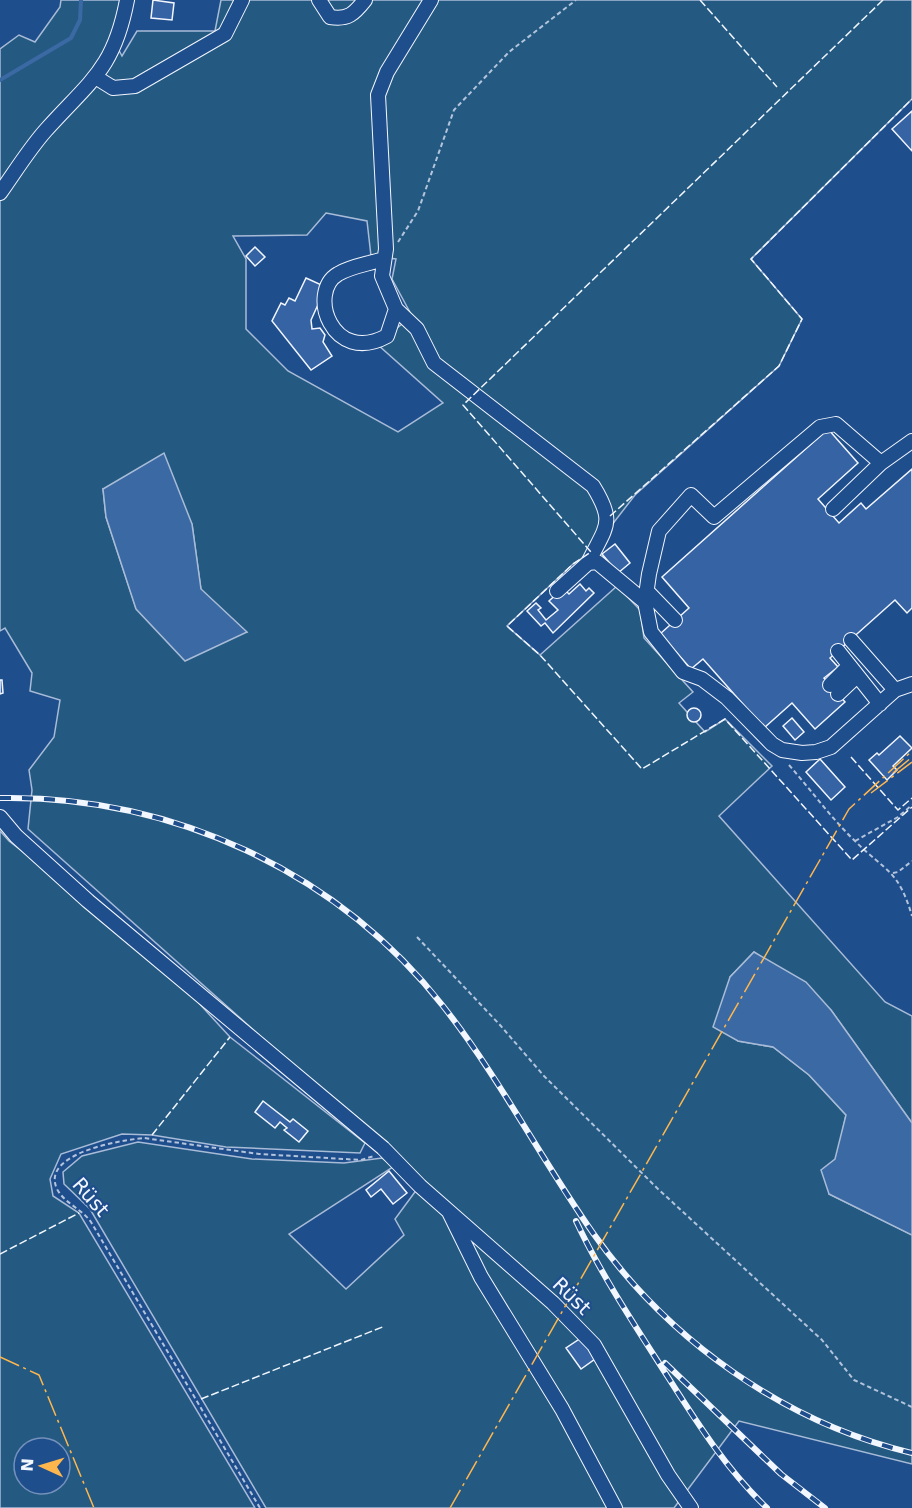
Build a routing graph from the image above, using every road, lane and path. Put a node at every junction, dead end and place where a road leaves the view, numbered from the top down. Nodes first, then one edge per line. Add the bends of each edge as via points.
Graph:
1 (127, 0) edge
2 (242, 0) edge
3 (319, 0) edge
4 (365, 0) edge
5 (431, 0) edge
6 (576, 0) edge
7 (97, 78) junction
8 (0, 193) edge
9 (394, 248) dead end
10 (383, 259) junction
11 (396, 309) junction
12 (912, 441) edge
13 (881, 463) junction
14 (832, 509) dead end
15 (588, 563) junction
16 (556, 591) dead end
17 (646, 597) junction
18 (675, 620) dead end
19 (851, 640) dead end
20 (838, 651) dead end
21 (853, 671) junction
22 (912, 684) edge
23 (834, 689) dead end
24 (895, 690) junction
25 (880, 704) junction
26 (782, 750) junction
27 (912, 805) edge
28 (0, 817) edge
29 (855, 841) junction
30 (912, 861) edge
31 (893, 873) junction
32 (912, 916) edge
33 (417, 937) dead end
34 (383, 1148) junction
35 (446, 1206) junction
36 (912, 1407) edge
37 (260, 1508) edge
38 (615, 1508) edge
39 (691, 1508) edge

1 - 7 street via 121,32
2 - 7 street via 225,34 135,86 113,88
3 - 4 street via 330,17 343,19 355,13
5 - 10 street via 378,94 385,207
6 - 9 path via 509,52 454,110 418,212
7 - 8 street via 45,131
10 - 11 street via 382,276
10 - 11 street via 338,274 330,281 326,292 327,315 340,335 359,344 387,336
11 - 15 street via 417,329 434,363 593,486 608,513
12 - 13 street
13 - 14 street
13 - 17 street via 836,424 820,427 714,517 691,495 659,531
15 - 16 street
15 - 17 street via 597,562
17 - 18 street
17 - 26 street via 651,633 683,672 702,679 727,698 760,735
19 - 24 street
20 - 21 street
21 - 23 street
21 - 25 street
22 - 24 street
24 - 25 street
25 - 26 street via 831,747 816,752
26 - 29 path via 787,762
27 - 29 path
28 - 34 street, Rüst via 88,901
29 - 31 path
30 - 31 path
31 - 32 path
33 - 36 path via 544,1076 657,1188 822,1340 854,1380
34 - 35 street, Rüst
34 - 37 path, Rüst via 361,1160 259,1154 129,1139 76,1155 56,1173 59,1192 91,1222
35 - 38 street via 481,1277 562,1409
35 - 39 street, Rüst via 594,1345

